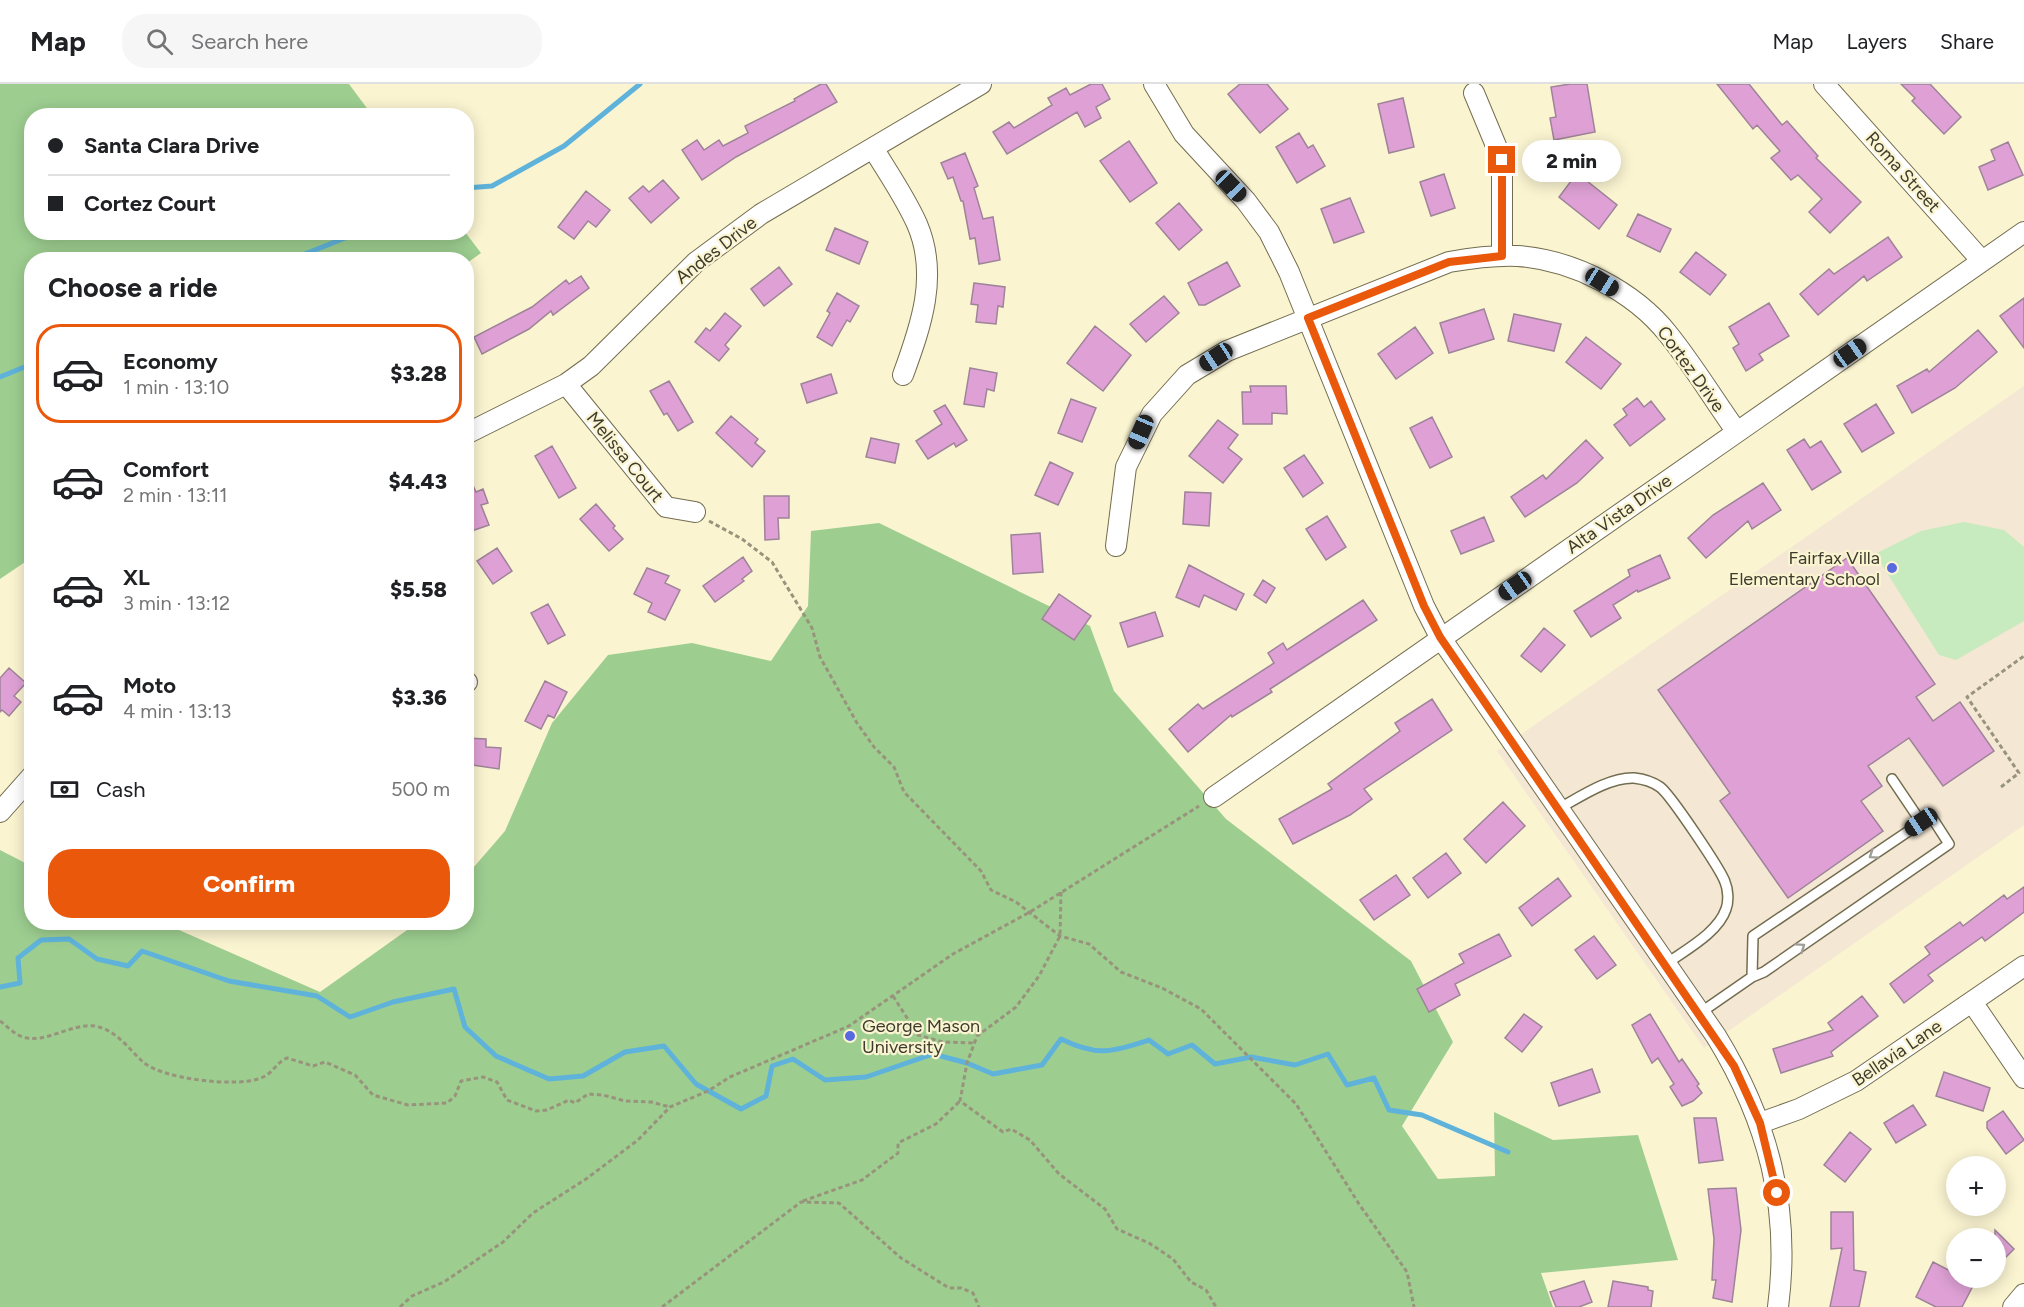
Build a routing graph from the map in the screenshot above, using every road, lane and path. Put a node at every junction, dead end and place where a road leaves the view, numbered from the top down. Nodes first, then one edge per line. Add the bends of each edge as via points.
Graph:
1 (981, 84) edge
2 (1154, 84) edge
3 (1824, 84) edge
4 (1474, 93) dead end
5 (873, 148) junction
6 (2024, 232) edge
7 (1502, 256) junction
8 (1982, 261) junction
9 (1308, 318) junction
10 (903, 375) dead end
11 (567, 384) junction
12 (474, 430) edge
13 (1737, 432) junction
14 (695, 512) joint
15 (1116, 546) dead end
16 (1440, 637) junction
17 (2024, 656) edge
18 (1892, 779) dead end
19 (24, 785) edge
20 (2001, 787) dead end
21 (1214, 796) joint
22 (1558, 809) junction
23 (0, 812) edge
24 (1921, 822) junction
25 (1061, 892) junction
26 (1030, 912) junction
27 (1060, 936) junction
28 (1666, 964) junction
29 (2024, 966) edge
30 (1752, 977) junction
31 (893, 996) junction
32 (1972, 1002) junction
33 (1700, 1013) junction
34 (0, 1021) edge
35 (975, 1043) junction
36 (2024, 1077) edge
37 (960, 1101) junction
38 (670, 1107) junction
39 (1760, 1123) junction
40 (801, 1202) junction
41 (2024, 1294) edge
42 (400, 1307) edge
43 (662, 1307) edge
44 (979, 1307) edge
45 (1216, 1307) edge
46 (1414, 1307) edge
47 (1778, 1307) edge
48 (2013, 1307) edge

1 - 5 street, Andes Drive
2 - 9 street via 1184,134 1269,232
3 - 8 street, Roma Street
4 - 7 street via 1502,160
5 - 10 street via 917,223 928,269 925,308
5 - 11 street, Andes Drive via 723,241 670,286 614,346
6 - 8 street, Alta Vista Drive
7 - 9 street, Cortez Drive via 1449,262
7 - 13 street, Cortez Drive via 1554,264 1589,275 1633,301 1668,334
8 - 13 street, Alta Vista Drive
9 - 15 street, Cortez Drive via 1216,357 1187,375 1163,399 1141,432 1126,467
9 - 16 street
11 - 12 street, Andes Drive
11 - 14 street, Melissa Court via 666,507
13 - 16 street, Alta Vista Drive
14 - 26 path via 772,562 812,628 820,657 857,723 894,767 904,792 981,871 991,890
16 - 21 street, Alta Vista Drive
16 - 22 street
17 - 20 path via 1967,697 2019,773
18 - 24 lane
19 - 23 street
21 - 25 path
22 - 28 street
22 - 28 lane via 1618,781 1647,780 1662,788 1719,867 1726,883 1726,909 1717,924
24 -> 30 lane via 1753,936
30 -> 24 lane via 1949,844 1931,816
25 - 26 path
25 - 27 path
26 - 27 path
26 - 31 path via 953,954
27 - 35 path via 1039,976 1016,1007 977,1036
27 - 46 path via 1089,944 1121,972 1201,1009 1296,1104 1407,1272
28 - 33 street
29 - 32 street, Bellavia Lane
30 - 33 lane
31 - 35 path via 918,1035 943,1042
31 - 38 path via 849,1026
32 - 36 street
32 - 39 street, Bellavia Lane via 1856,1082
33 - 39 street via 1734,1066
34 - 38 path via 23,1037 96,1026 119,1037 144,1064 200,1082 257,1080 275,1071 286,1058 313,1066 325,1062 355,1075 373,1095 408,1105 447,1104 461,1081 483,1077 496,1082 507,1100 536,1111 569,1100 575,1104 588,1094
35 - 37 path
37 - 40 path via 936,1124 898,1143 898,1153 862,1180
37 - 45 path via 1003,1132 1011,1130 1030,1140 1059,1174 1105,1209 1117,1229 1173,1259 1191,1282 1206,1290
38 - 42 path via 638,1140 533,1213 503,1242
39 - 47 street via 1780,1214
40 - 43 path
40 - 44 path via 839,1203 902,1258 949,1288 973,1293
41 - 48 street

